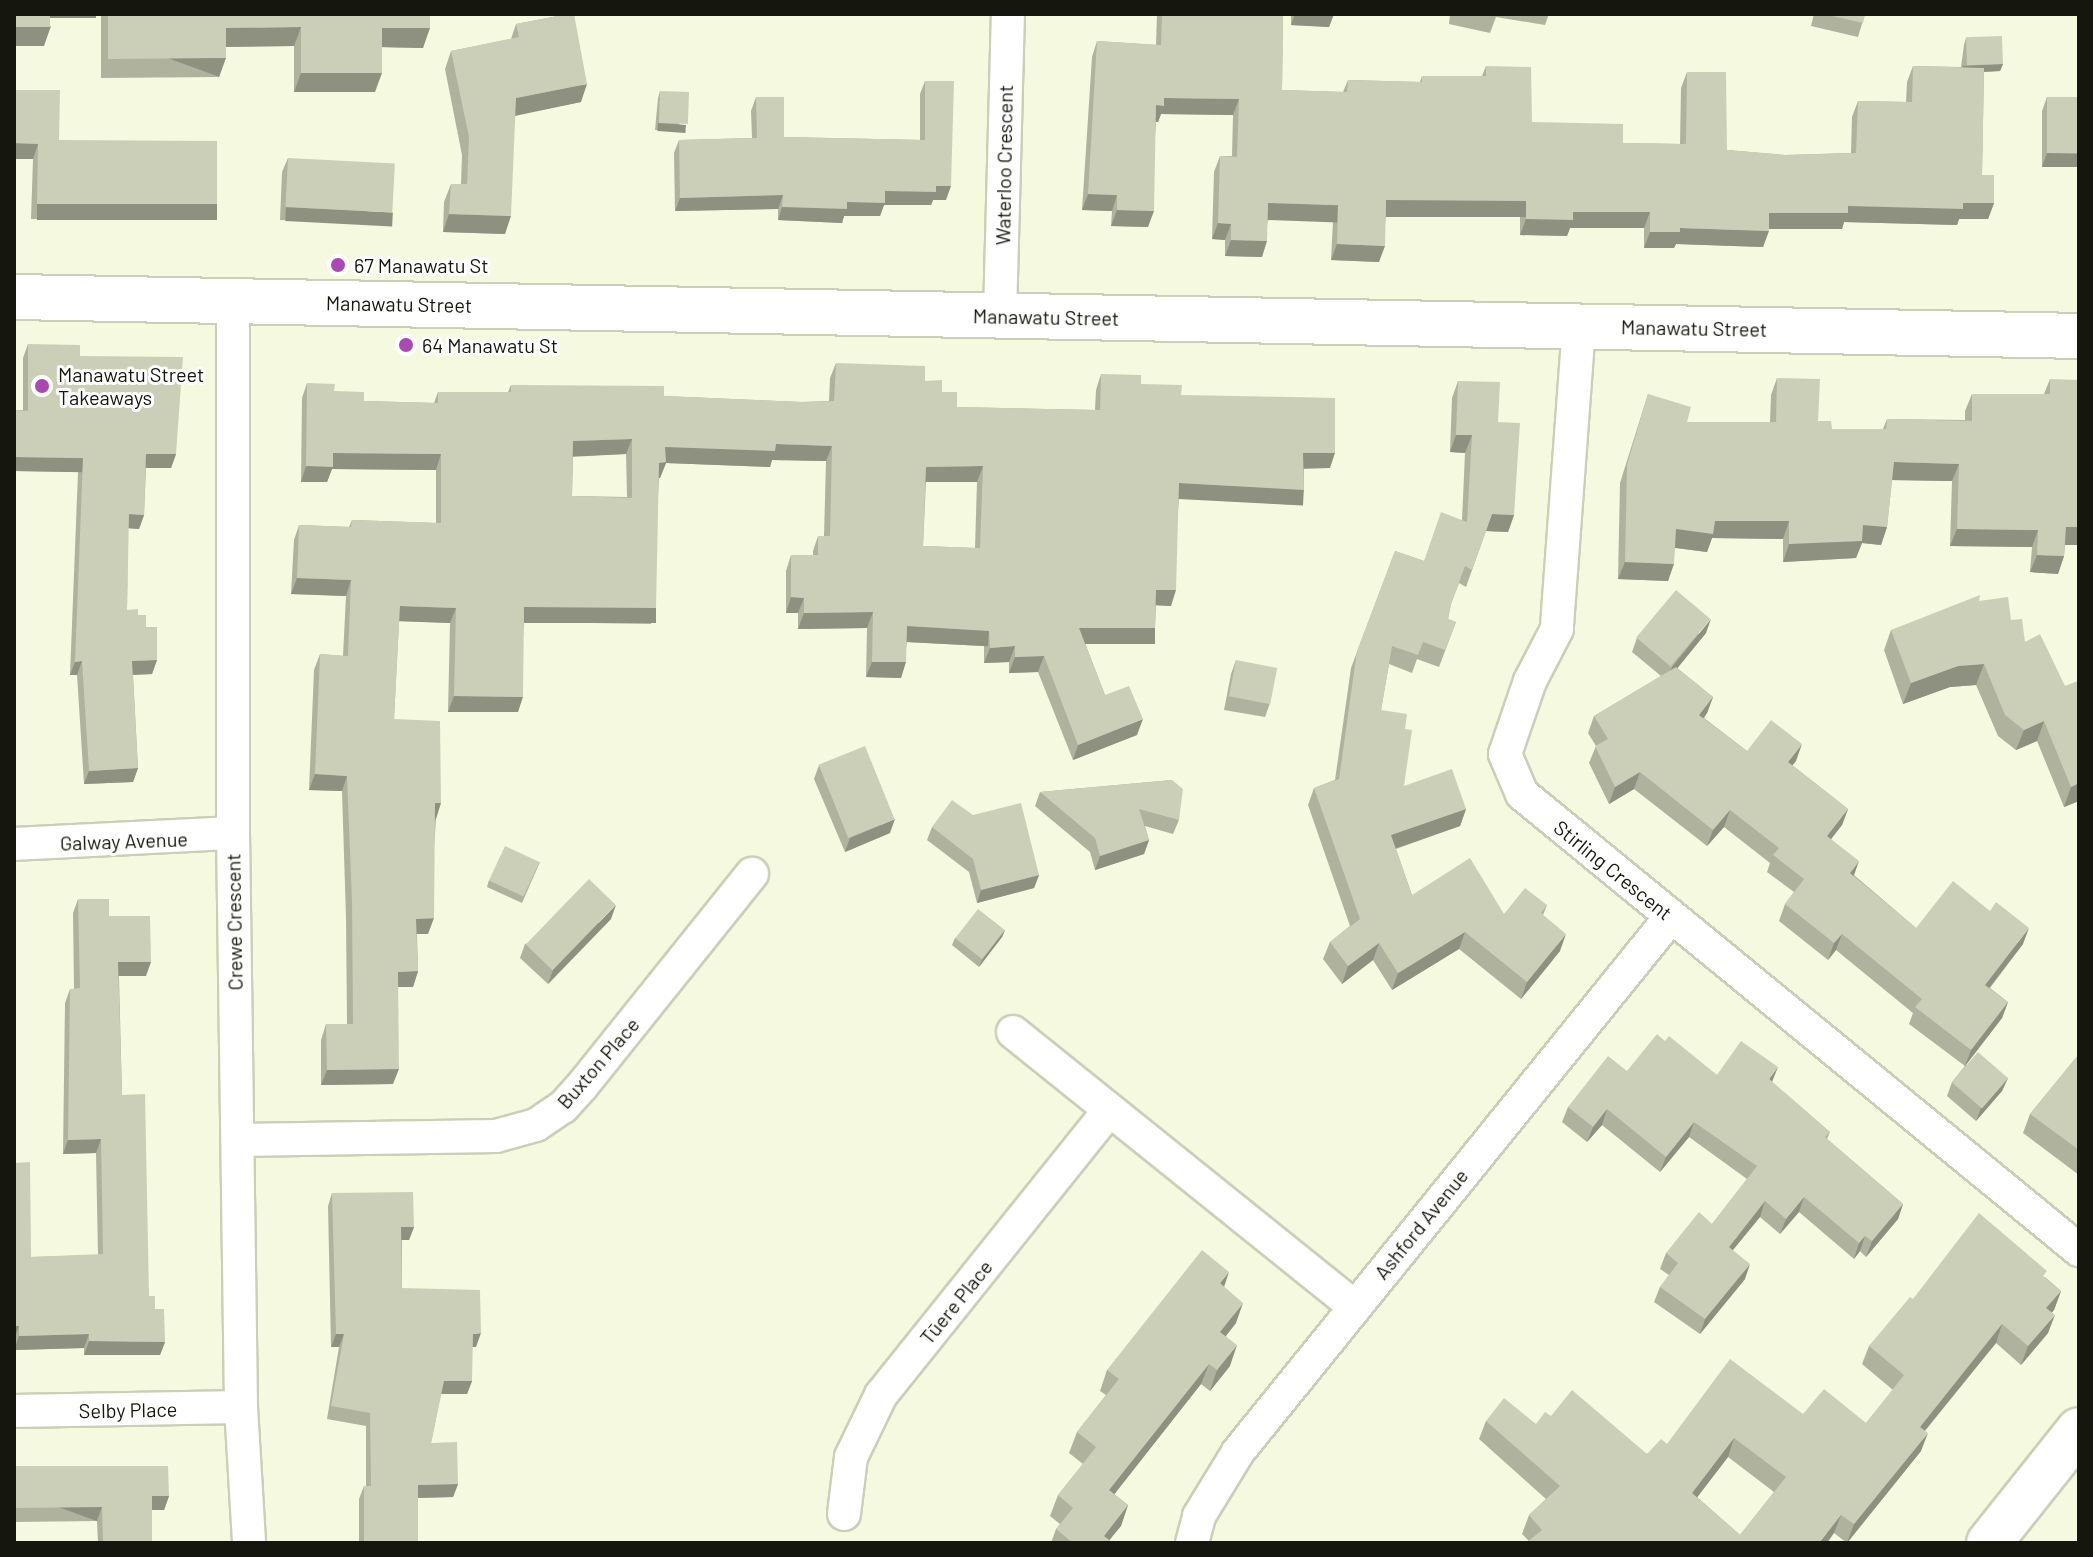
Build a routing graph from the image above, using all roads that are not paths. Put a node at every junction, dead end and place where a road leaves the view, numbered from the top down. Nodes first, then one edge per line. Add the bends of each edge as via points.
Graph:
1 (1008, 14) edge
2 (14, 297) edge
3 (233, 301) junction
4 (1000, 316) junction
5 (1579, 326) junction
6 (2079, 336) edge
7 (233, 833) junction
8 (14, 844) edge
9 (752, 874) dead end
10 (1671, 917) junction
11 (1013, 1032) dead end
12 (1109, 1110) junction
13 (238, 1140) junction
14 (2079, 1250) edge
15 (1354, 1306) junction
16 (241, 1407) junction
17 (14, 1411) edge
18 (2079, 1430) edge
19 (844, 1514) dead end
20 (249, 1543) edge
21 (1192, 1543) edge
22 (1989, 1543) edge

1 - 4 street, Waterloo Crescent
2 - 3 street, Manawatu Street
3 - 4 street, Manawatu Street
3 - 7 street, Crewe Crescent
4 - 5 street, Manawatu Street
5 - 6 street, Manawatu Street
5 - 10 street, Stirling Crescent via 1557,629 1530,681 1505,754 1522,794
7 - 8 street, Galway Avenue
7 - 13 street, Crewe Crescent
9 - 13 street, Buxton Place via 582,1086 536,1125 496,1136
10 - 14 street, Stirling Crescent
10 - 15 street, Ashford Avenue
11 - 12 street
12 - 15 street
12 - 19 street, Tūere Place via 881,1395 851,1457
13 - 16 street, Crewe Crescent
15 - 21 street, Ashford Avenue via 1238,1452 1199,1516
16 - 17 street, Selby Place
16 - 20 street, Crewe Crescent
18 - 22 street

